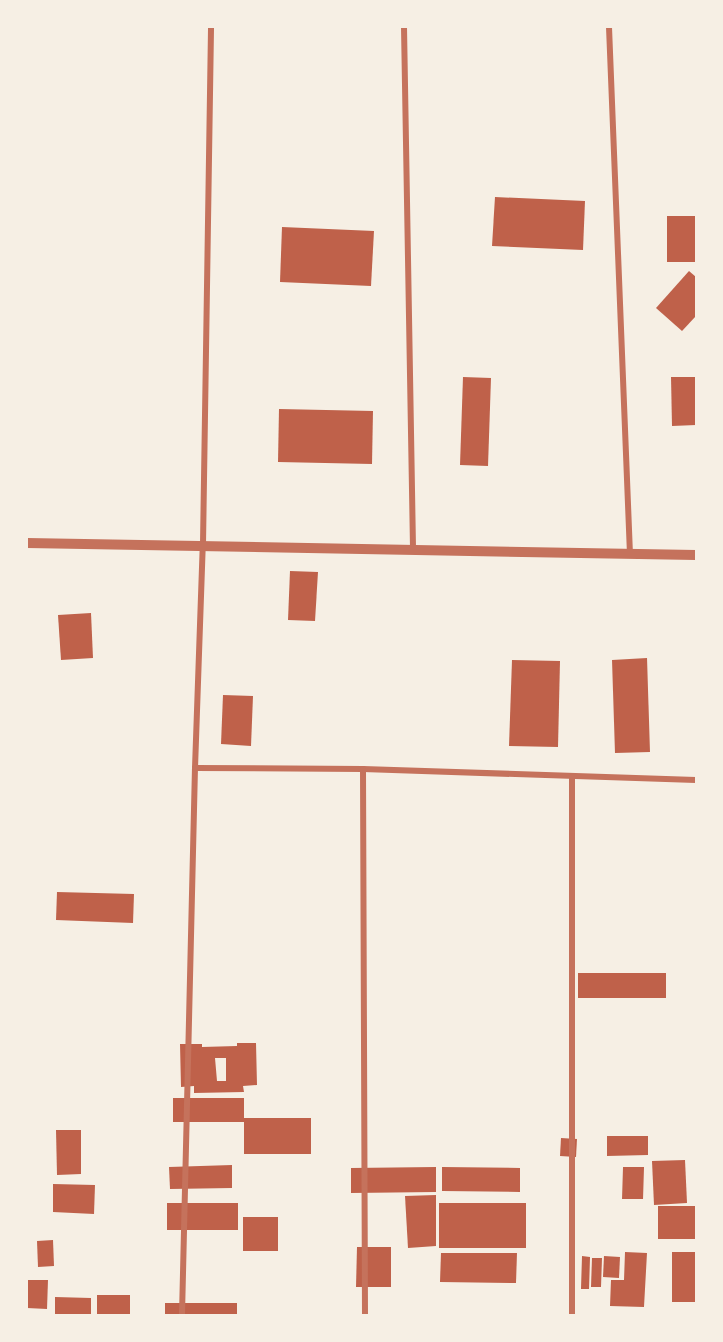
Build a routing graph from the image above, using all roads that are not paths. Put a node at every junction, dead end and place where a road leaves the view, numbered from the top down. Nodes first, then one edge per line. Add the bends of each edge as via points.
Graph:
1 (211, 27) edge
2 (405, 27) edge
3 (609, 27) edge
4 (27, 543) edge
5 (203, 544) junction
6 (413, 548) junction
7 (630, 554) junction
8 (696, 555) edge
9 (195, 768) junction
10 (363, 769) junction
11 (572, 777) junction
12 (696, 780) edge
13 (182, 1315) edge
14 (365, 1315) edge
15 (572, 1315) edge

1 - 5 street
2 - 6 street
3 - 7 street
4 - 5 street
5 - 6 street
5 - 9 street
6 - 7 street
7 - 8 street
9 - 10 street
9 - 13 street
10 - 11 street
10 - 14 street
11 - 12 street
11 - 15 street

